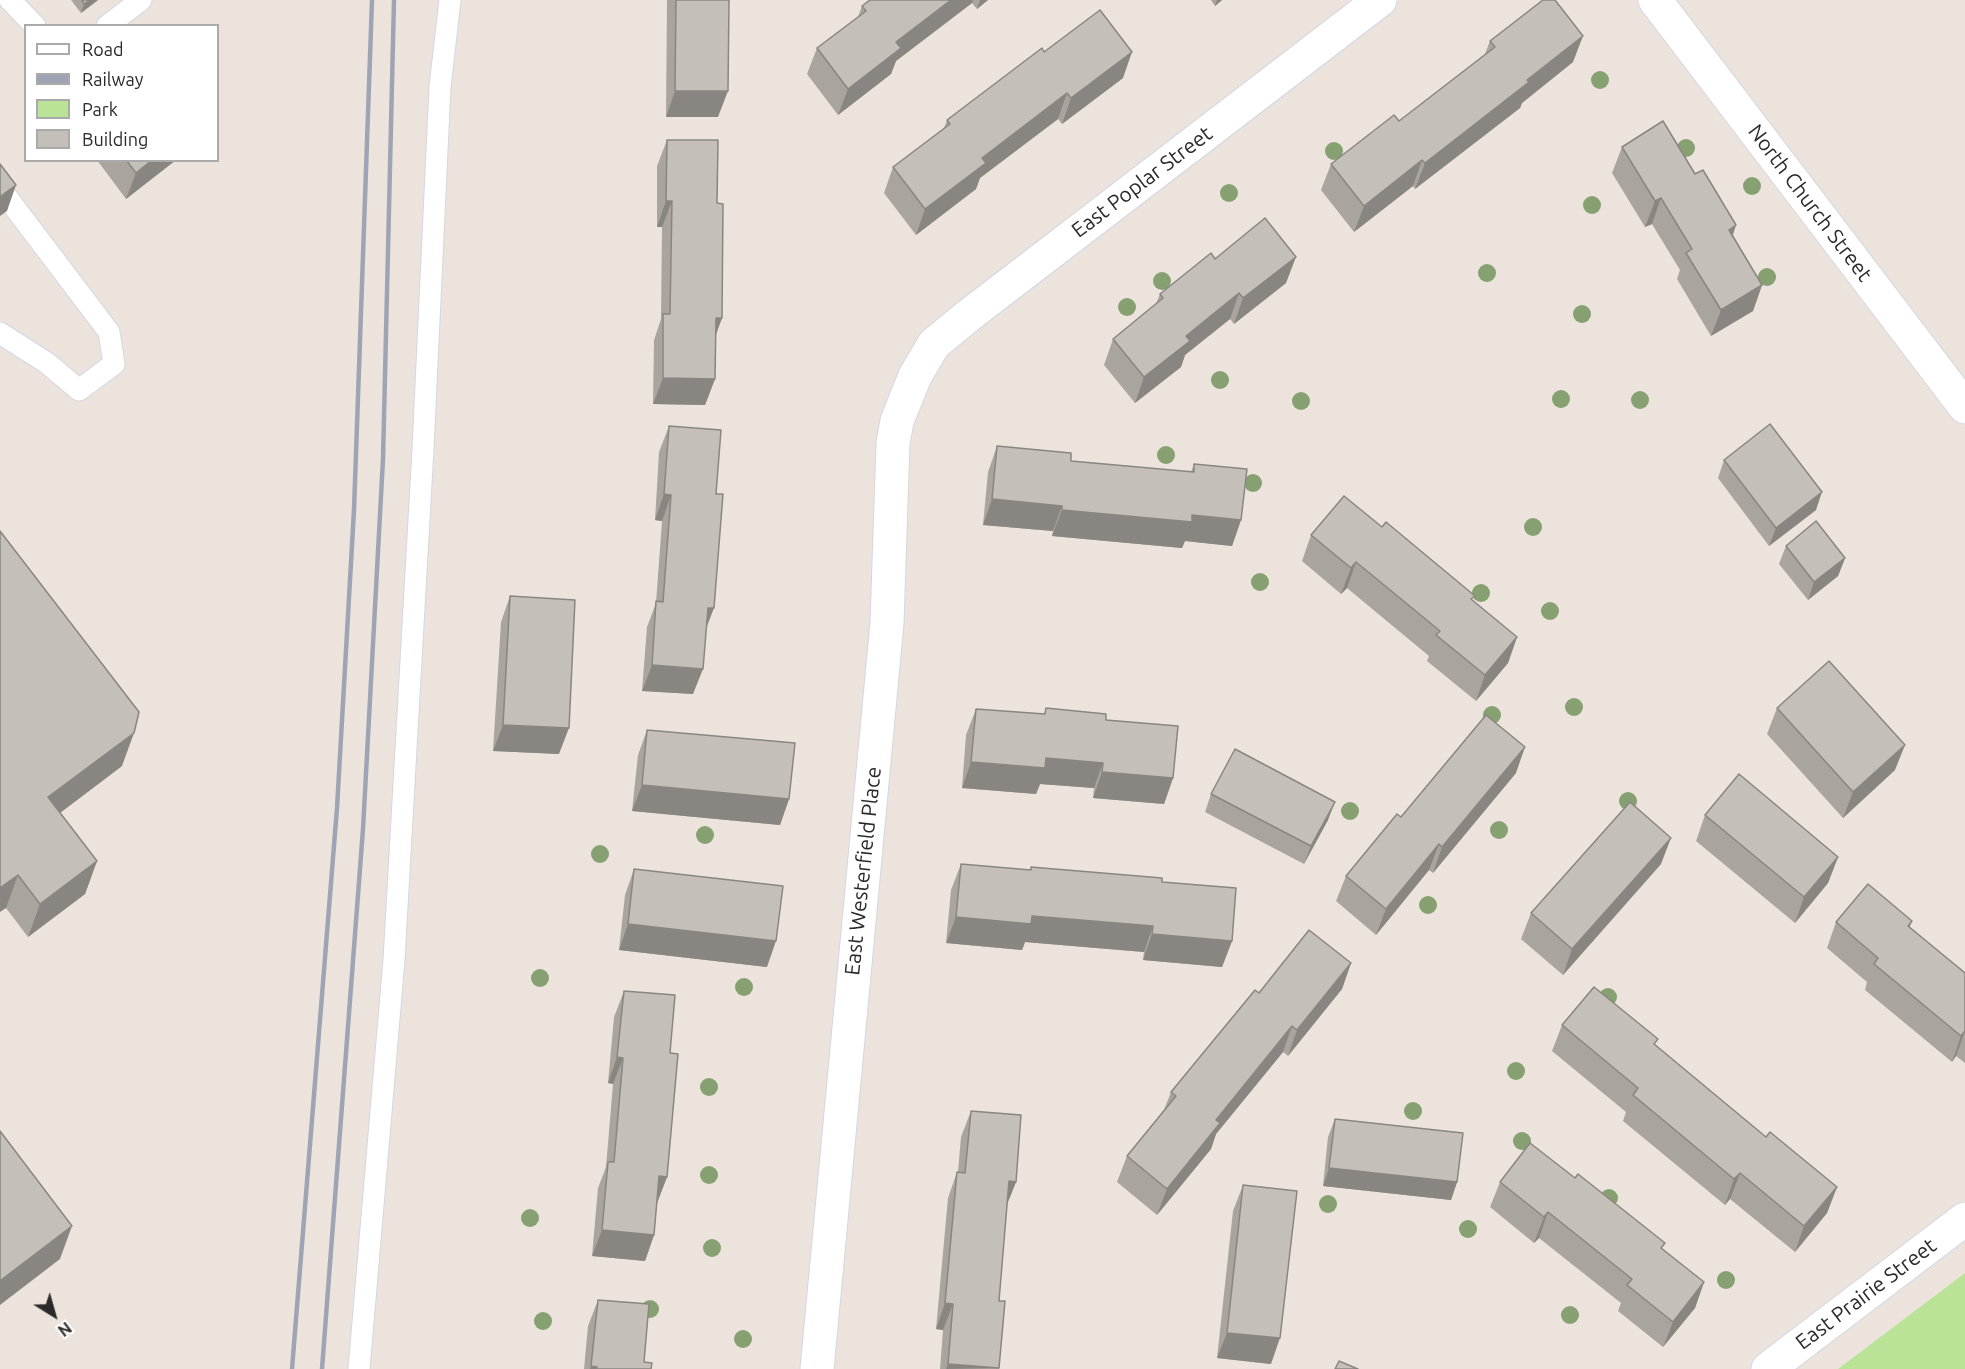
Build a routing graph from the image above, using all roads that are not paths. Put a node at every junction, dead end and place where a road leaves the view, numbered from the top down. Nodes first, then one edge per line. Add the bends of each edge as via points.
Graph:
1 (10, 0) edge
2 (141, 0) edge
3 (450, 0) edge
4 (1380, 0) edge
5 (1655, 0) edge
6 (33, 24) edge
7 (110, 24) edge
8 (0, 188) edge
9 (0, 333) edge
10 (915, 376) joint
11 (1965, 407) edge
12 (1965, 1219) edge
13 (359, 1369) edge
14 (817, 1369) edge
15 (1768, 1369) edge

1 - 6 lane
2 - 7 lane
3 - 13 lane via 440,87 394,960
4 - 10 street, East Poplar Street via 968,316 934,344
5 - 11 street, North Church Street
8 - 9 lane via 110,332 114,364 79,390 47,363
10 - 14 street, East Westerfield Place via 897,421 893,443 887,623
12 - 15 street, East Prairie Street

